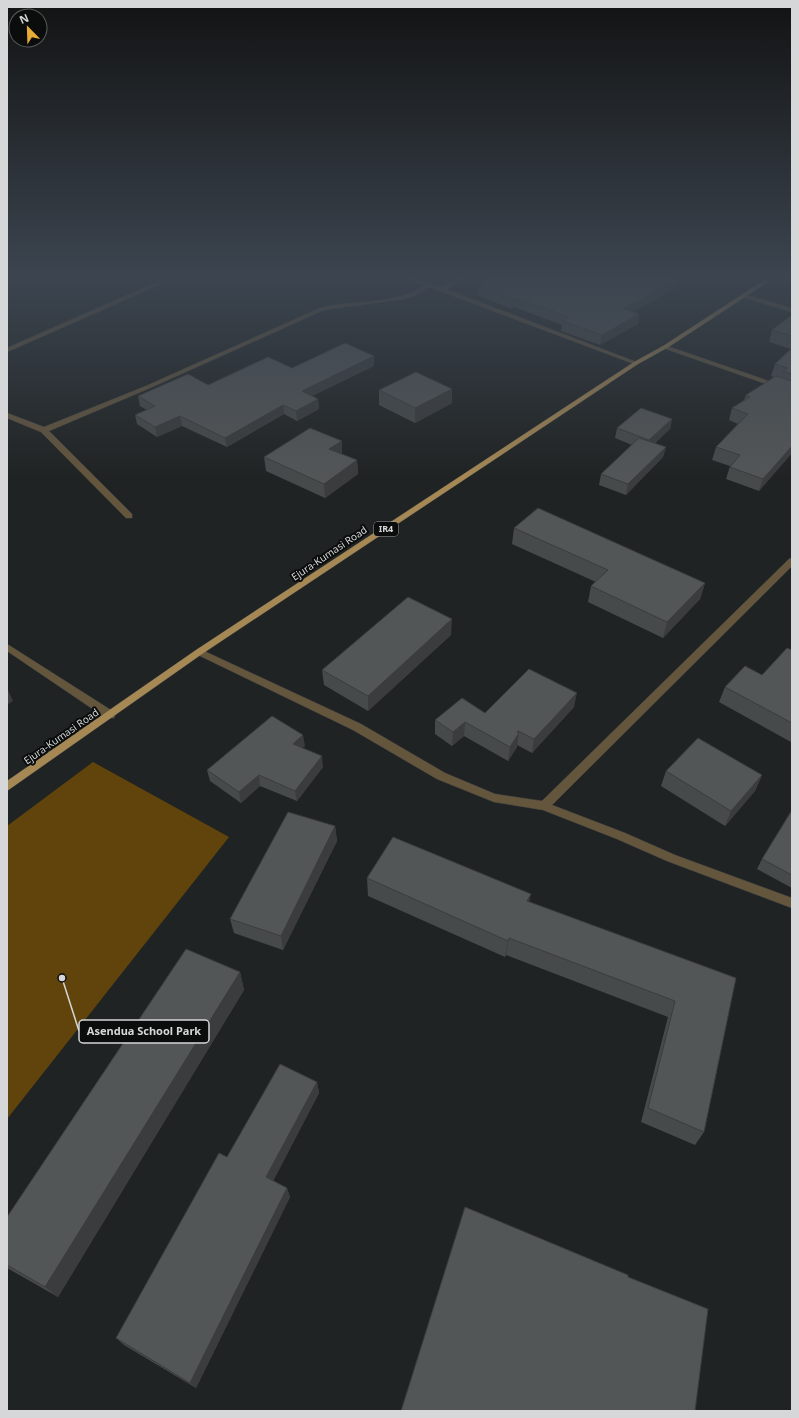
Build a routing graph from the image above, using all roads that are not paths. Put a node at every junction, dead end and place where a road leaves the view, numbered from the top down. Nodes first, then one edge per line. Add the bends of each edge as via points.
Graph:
1 (18, 345) edge
2 (241, 345) edge
3 (588, 345) edge
4 (668, 345) edge
5 (665, 347) junction
6 (7, 350) edge
7 (636, 363) junction
8 (792, 391) edge
9 (7, 415) edge
10 (44, 430) junction
11 (129, 516) dead end
12 (792, 561) edge
13 (7, 647) edge
14 (200, 652) junction
15 (110, 715) junction
16 (7, 787) edge
17 (544, 806) junction
18 (792, 902) edge

1 - 6 street
2 - 10 street
3 - 7 street
4 - 5 main road, Ejura-Kumasi Road / IR4
5 - 7 main road, Ejura-Kumasi Road / IR4
5 - 8 street
7 - 14 main road, Ejura-Kumasi Road / IR4
9 - 10 street
10 - 11 street
12 - 17 street
13 - 15 street
14 - 15 main road, Ejura-Kumasi Road / IR4
14 - 17 street via 358,728 441,776 494,798
15 - 16 main road, Ejura-Kumasi Road / IR4
17 - 18 street via 671,858

